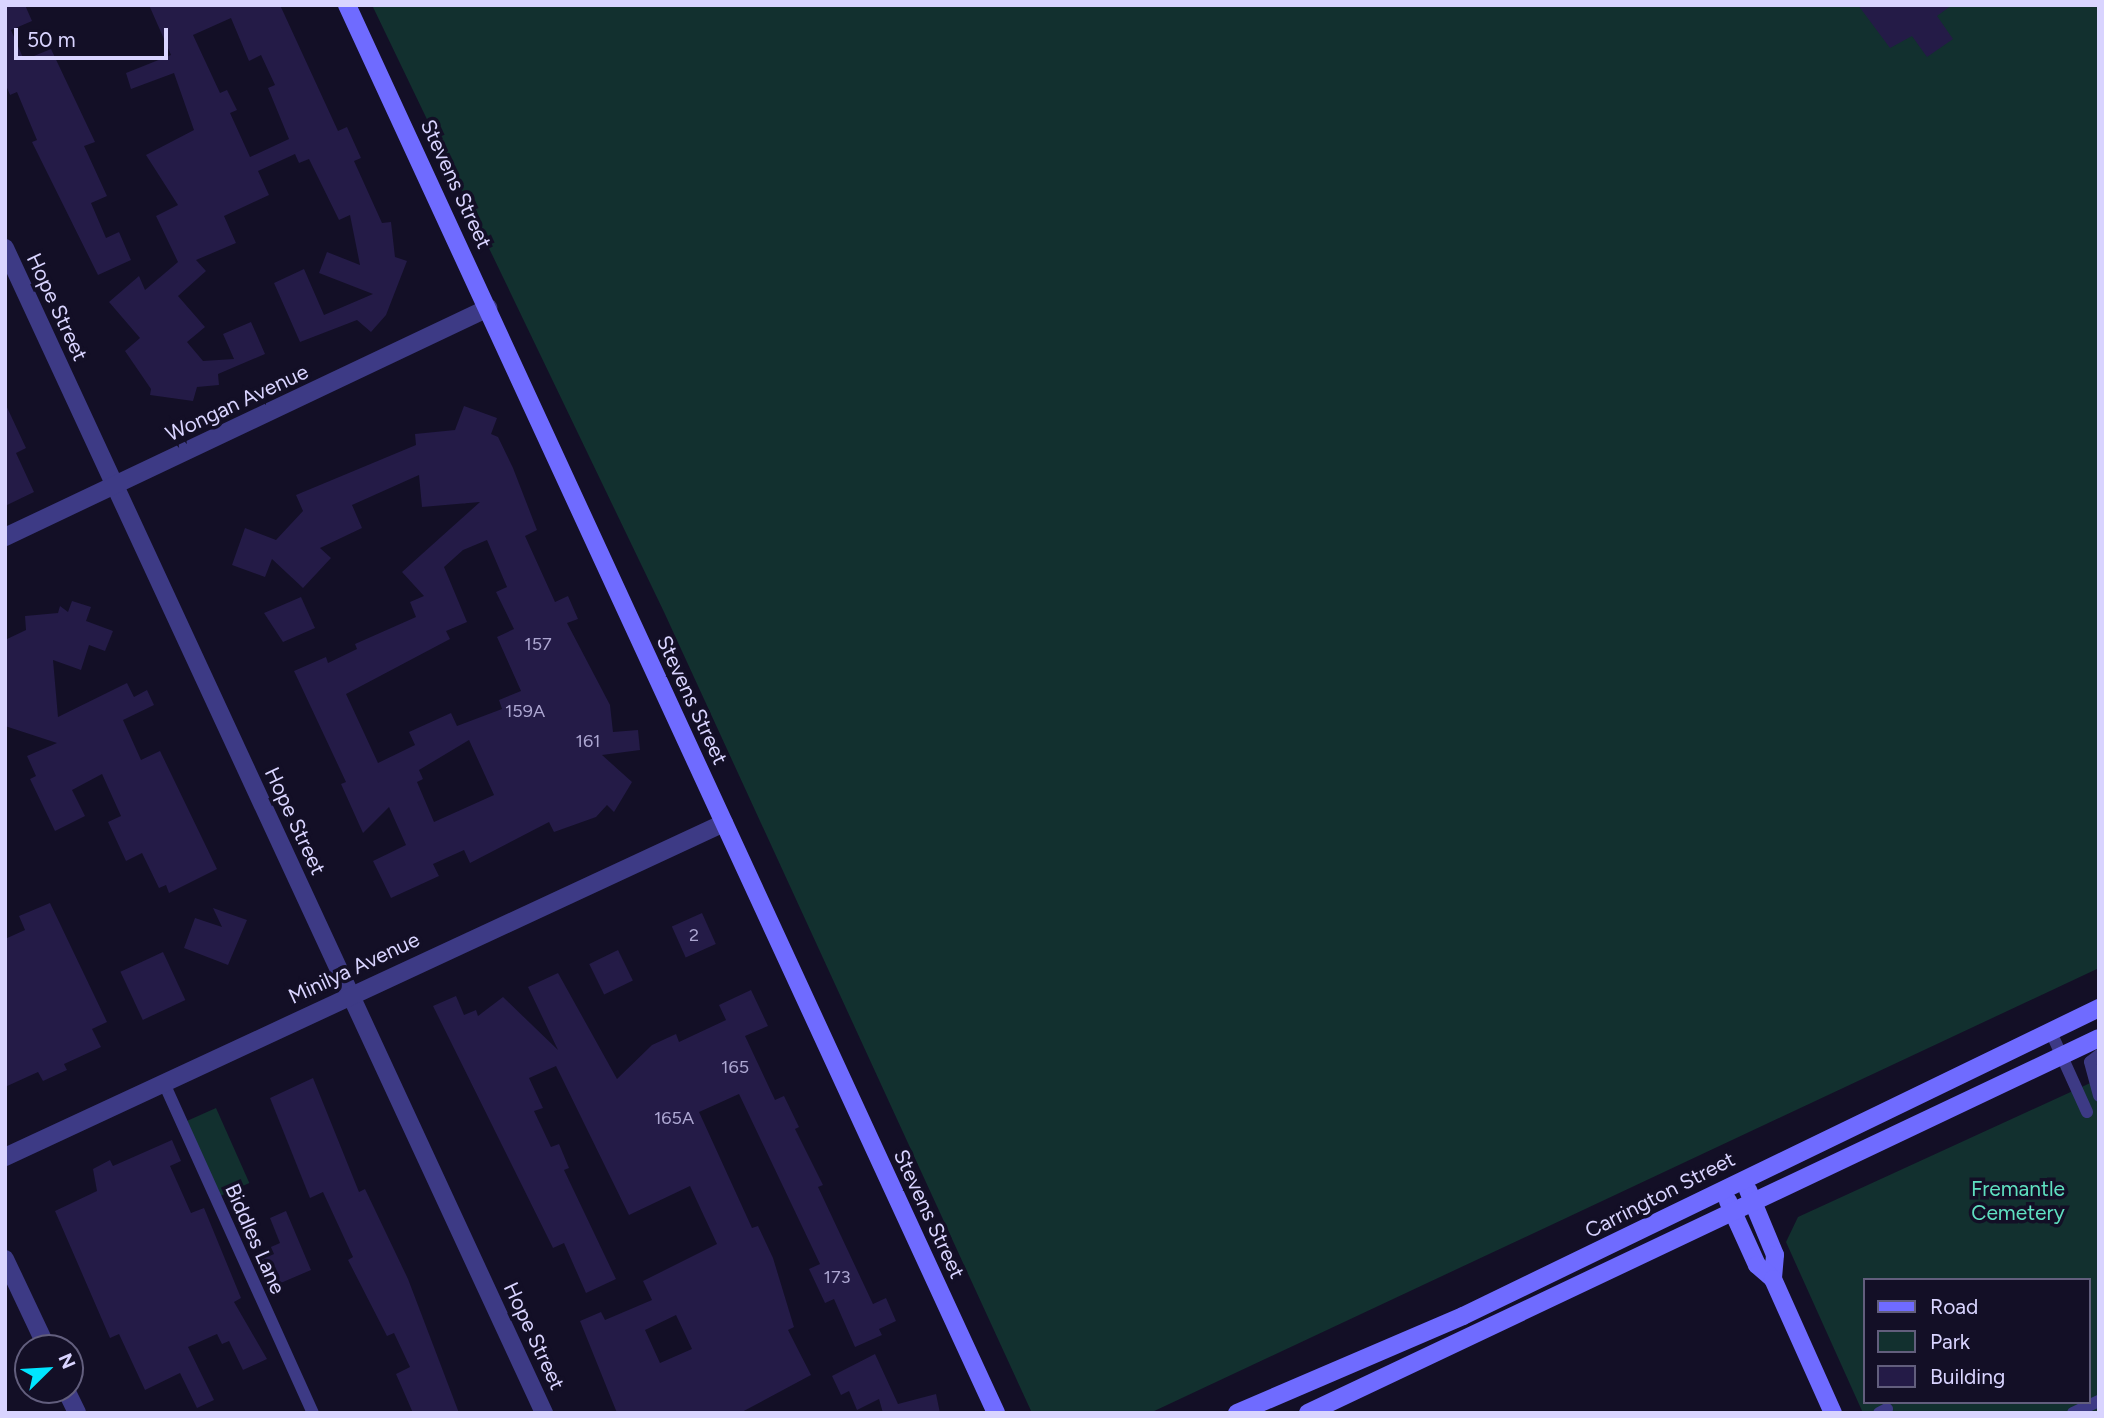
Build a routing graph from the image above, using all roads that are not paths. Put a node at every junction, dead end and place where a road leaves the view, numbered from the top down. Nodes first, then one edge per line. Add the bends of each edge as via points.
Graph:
1 (347, 5) edge
2 (5, 248) edge
3 (488, 308) junction
4 (114, 486) junction
5 (6, 536) edge
6 (724, 823) junction
7 (351, 994) junction
8 (2099, 1008) edge
9 (2050, 1030) junction
10 (2099, 1038) edge
11 (2099, 1055) edge
12 (2062, 1056) junction
13 (163, 1082) junction
14 (2099, 1096) edge
15 (2087, 1112) dead end
16 (5, 1157) edge
17 (1743, 1178) junction
18 (1722, 1189) junction
19 (1752, 1200) junction
20 (1732, 1210) junction
21 (5, 1259) edge
22 (1773, 1279) junction
23 (40, 1334) edge
24 (2099, 1401) edge
25 (313, 1413) edge
26 (544, 1413) edge
27 (996, 1413) edge
28 (1237, 1413) edge
29 (1308, 1413) edge
30 (1833, 1413) edge
31 (2073, 1413) edge

1 - 3 street, Stevens Street
2 - 4 street, Hope Street
3 - 4 street, Wongan Avenue
3 - 6 street, Stevens Street
4 - 5 street, Wongan Avenue
4 - 7 street, Hope Street
6 - 7 street, Minilya Avenue
6 - 27 street, Stevens Street
7 - 13 street, Minilya Avenue
7 - 26 street, Hope Street
8 - 9 street, Carrington Street
9 - 12 lane
9 - 17 street, Carrington Street
10 - 12 street, Carrington Street
11 - 14 lane via 2090,1062
12 - 15 lane
12 - 19 street, Carrington Street
13 - 16 street, Minilya Avenue
13 - 25 lane, Biddles Lane
17 - 18 street, Carrington Street
17 - 19 street
18 - 20 street
18 - 28 street, Carrington Street via 1463,1316
19 - 20 street, Carrington Street
19 - 22 street via 1775,1255
20 - 22 street via 1757,1265
20 - 29 street, Carrington Street
21 - 23 street
22 - 30 street
24 - 31 lane

